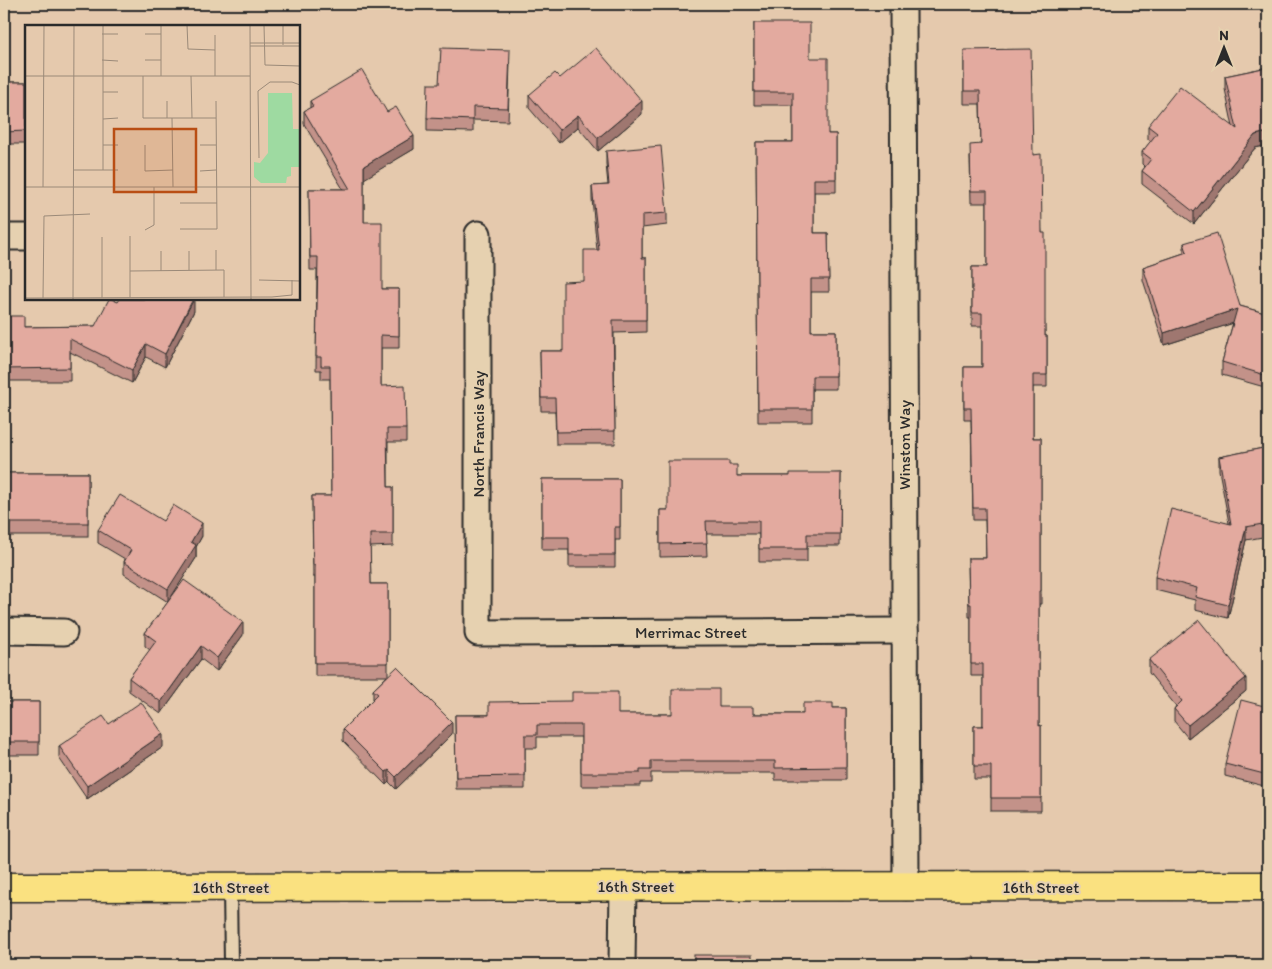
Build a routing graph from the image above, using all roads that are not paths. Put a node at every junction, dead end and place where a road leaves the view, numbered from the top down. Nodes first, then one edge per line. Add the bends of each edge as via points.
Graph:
1 (903, 4) edge
2 (478, 234) dead end
3 (4, 237) edge
4 (25, 237) edge
5 (4, 631) edge
6 (905, 631) junction
7 (64, 632) dead end
8 (478, 633) joint
9 (622, 886) junction
10 (1268, 886) edge
11 (230, 887) junction
12 (906, 887) junction
13 (4, 888) edge
14 (232, 965) edge
15 (622, 965) edge

1 - 6 street, Winston Way
2 - 8 street, North Francis Way
3 - 4 street
5 - 7 street
6 - 8 street, Merrimac Street
6 - 12 street, Winston Way
9 - 11 main road, 16th Street
9 - 12 main road, 16th Street
9 - 15 street
10 - 12 main road, 16th Street
11 - 13 main road, 16th Street
11 - 14 lane

